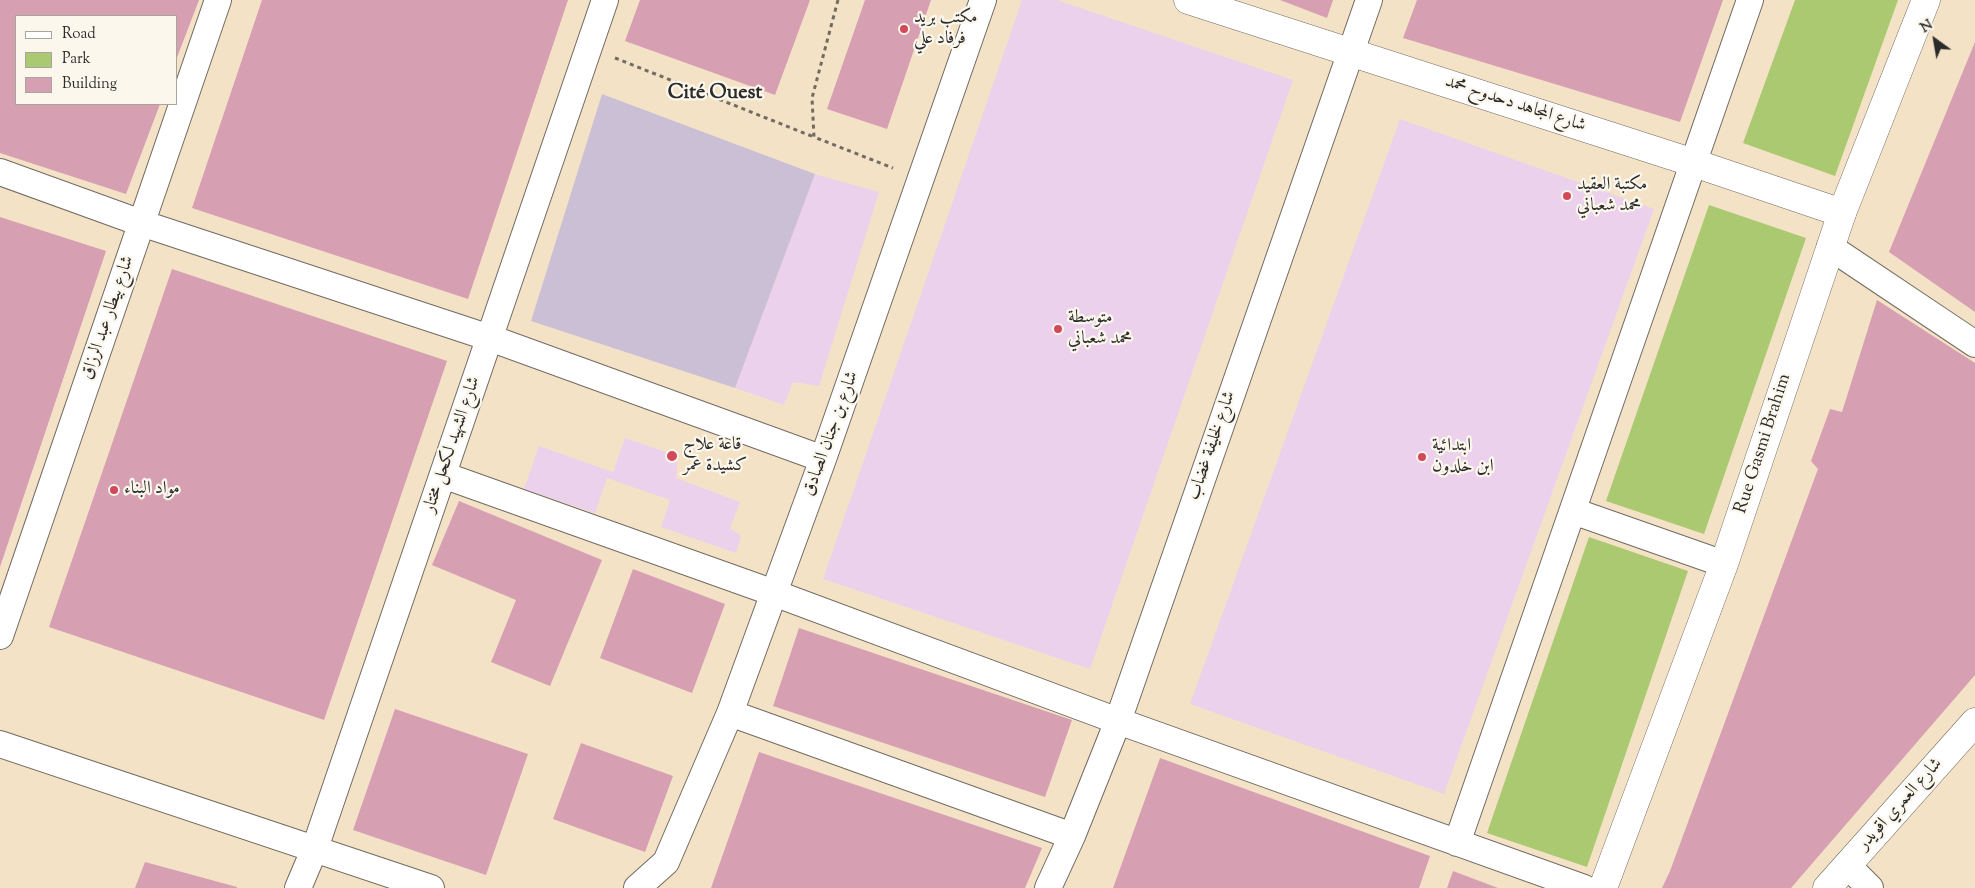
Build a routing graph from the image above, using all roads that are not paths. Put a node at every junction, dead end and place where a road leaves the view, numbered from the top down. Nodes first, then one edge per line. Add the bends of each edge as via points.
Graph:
1 (218, 0) edge
2 (606, 0) edge
3 (983, 0) edge
4 (1188, 0) edge
5 (1369, 0) edge
6 (1750, 0) edge
7 (1926, 0) edge
8 (1350, 52) junction
9 (1694, 163) junction
10 (0, 172) edge
11 (1842, 214) junction
12 (141, 224) junction
13 (1830, 247) junction
14 (490, 338) junction
15 (1975, 344) edge
16 (823, 459) junction
17 (443, 475) junction
18 (1573, 511) junction
19 (1724, 564) junction
20 (774, 593) junction
21 (0, 636) edge
22 (730, 713) junction
23 (1118, 721) junction
24 (1975, 722) edge
25 (0, 744) edge
26 (1072, 836) junction
27 (1457, 843) junction
28 (315, 848) junction
29 (1847, 865) junction
30 (298, 888) edge
31 (431, 888) edge
32 (637, 888) edge
33 (1048, 888) edge
34 (1584, 888) edge
35 (1603, 888) edge
36 (1827, 888) edge
37 (1870, 888) edge

1 - 12 street, شارع بيطار عبد الرزاق
2 - 14 street, شارع الشهيد لكحل مختار
3 - 16 street, شارع بن جنان الصادق
4 - 8 main road, شارع المجاهد دحدوح محمد
5 - 8 street, شارع لخليفة غضاب
6 - 9 street
7 - 11 main road, Rue Gasmi Brahim
8 - 9 main road, شارع المجاهد دحدوح محمد
8 - 23 street, شارع لخليفة غضاب
9 - 11 main road, شارع المجاهد دحدوح محمد
9 - 18 street
10 - 12 street
11 - 13 main road, Rue Gasmi Brahim
12 - 14 street
12 - 21 street, شارع بيطار عبد الرزاق
13 - 15 street
13 - 19 main road, Rue Gasmi Brahim
14 - 16 street
14 - 17 street, شارع الشهيد لكحل مختار
16 - 20 street, شارع بن جنان الصادق
17 - 20 street
17 - 28 street, شارع الشهيد لكحل مختار
18 - 19 street
18 - 27 street
19 - 35 main road, Rue Gasmi Brahim
20 - 22 street, شارع بن جنان الصادق
20 - 23 street
22 - 26 street
22 - 32 street, شارع بن جنان الصادق via 666,862
23 - 26 street, شارع لخليفة غضاب
23 - 27 street
24 - 29 main road, شارع العمري اقويدر
25 - 28 street
26 - 33 street, شارع لخليفة غضاب
27 - 34 street
28 - 30 street, شارع الشهيد لكحل مختار
28 - 31 street
29 - 36 main road, شارع العمري اقويدر
29 - 37 street

